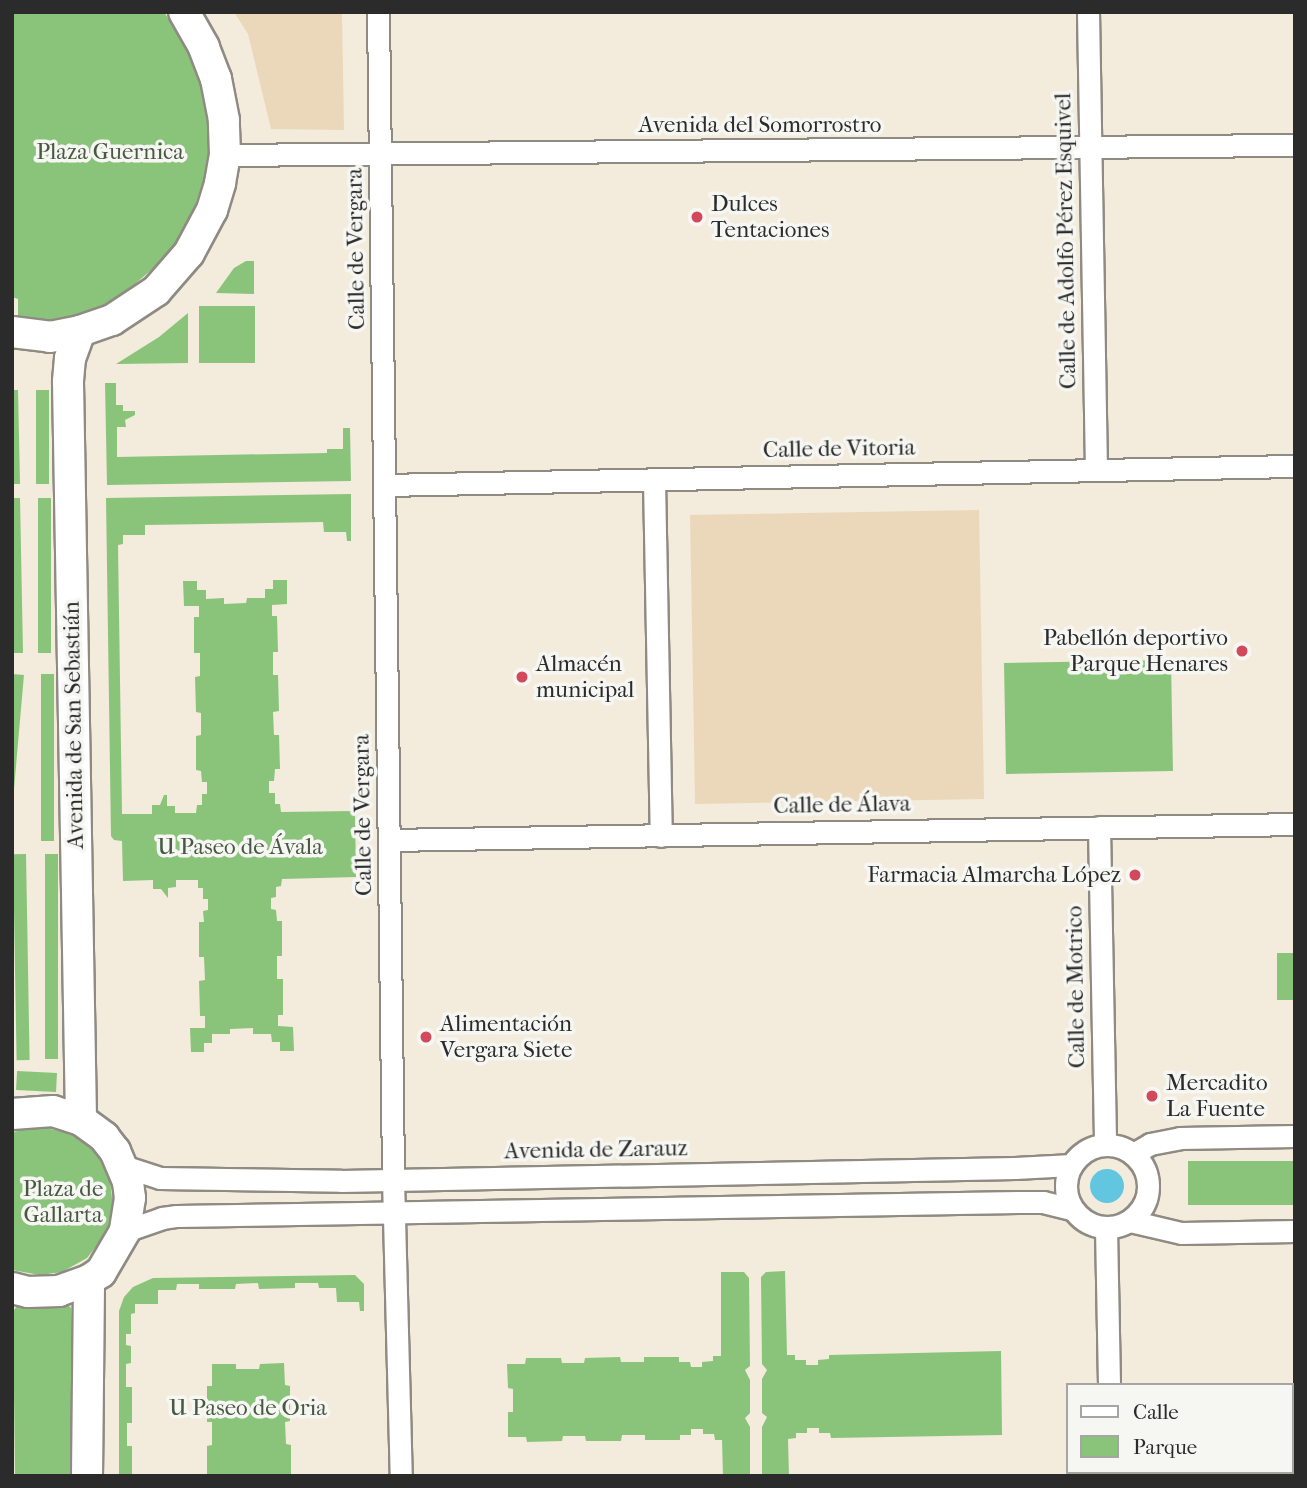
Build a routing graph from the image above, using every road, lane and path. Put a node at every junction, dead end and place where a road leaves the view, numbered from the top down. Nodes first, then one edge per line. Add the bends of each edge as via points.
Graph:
1 (184, 12) edge
2 (378, 12) edge
3 (1088, 12) edge
4 (1295, 145) edge
5 (1090, 149) junction
6 (225, 155) junction
7 (381, 155) junction
8 (80, 331) junction
9 (12, 332) edge
10 (1295, 466) edge
11 (1096, 469) junction
12 (654, 480) junction
13 (385, 485) junction
14 (1295, 824) edge
15 (1099, 827) junction
16 (661, 836) junction
17 (390, 840) junction
18 (12, 1114) edge
19 (81, 1120) junction
20 (1295, 1136) edge
21 (1105, 1145) junction
22 (1133, 1154) junction
23 (1072, 1165) junction
24 (123, 1166) junction
25 (393, 1179) junction
26 (1072, 1209) junction
27 (394, 1213) junction
28 (1130, 1221) junction
29 (1106, 1228) junction
30 (125, 1231) junction
31 (1295, 1231) edge
32 (89, 1280) junction
33 (12, 1288) edge
34 (1109, 1383) edge
35 (87, 1476) edge
36 (401, 1476) edge

1 - 6 street via 216,79 225,120
2 - 7 street, Calle de Vergara
3 - 5 street, Calle de Adolfo Pérez Esquivel
4 - 5 street, Avenida del Somorrostro
5 - 7 street, Avenida del Somorrostro
5 - 11 street, Calle de Adolfo Pérez Esquivel
6 - 7 street, Avenida del Somorrostro
6 - 8 street via 212,210 189,253 156,291 135,307
7 - 13 street, Calle de Vergara
8 - 9 street via 51,337
8 - 19 street, Avenida de San Sebastián via 70,358 68,382
10 - 11 street, Calle de Vitoria
11 - 12 street, Calle de Vitoria
12 - 13 street, Calle de Vitoria
12 - 16 street
13 - 17 street, Calle de Vergara
14 - 15 street, Calle de Álava
15 - 16 street, Calle de Álava
15 - 21 street, Calle de Motrico
16 - 17 street, Calle de Álava
17 - 25 street, Calle de Vergara
18 - 19 street via 53,1111
19 - 24 street via 104,1137
20 - 22 street via 1180,1138 1150,1144
21 - 22 street
21 - 23 street via 1086,1150
22 - 28 street via 1144,1169 1148,1188 1143,1207
23 - 25 street, Avenida de Zarauz
23 - 26 street via 1066,1187
24 - 25 street, Avenida de Zarauz via 160,1178
24 - 30 street via 130,1198
25 - 27 street, Calle de Vergara
26 - 27 street via 1018,1202
26 - 29 street via 1087,1223
27 - 30 street via 177,1216
27 - 36 street, Calle de Vergara
28 - 29 street
28 - 31 street via 1181,1233
29 - 34 street
30 - 32 street via 107,1265
32 - 33 street via 59,1292
32 - 35 street

